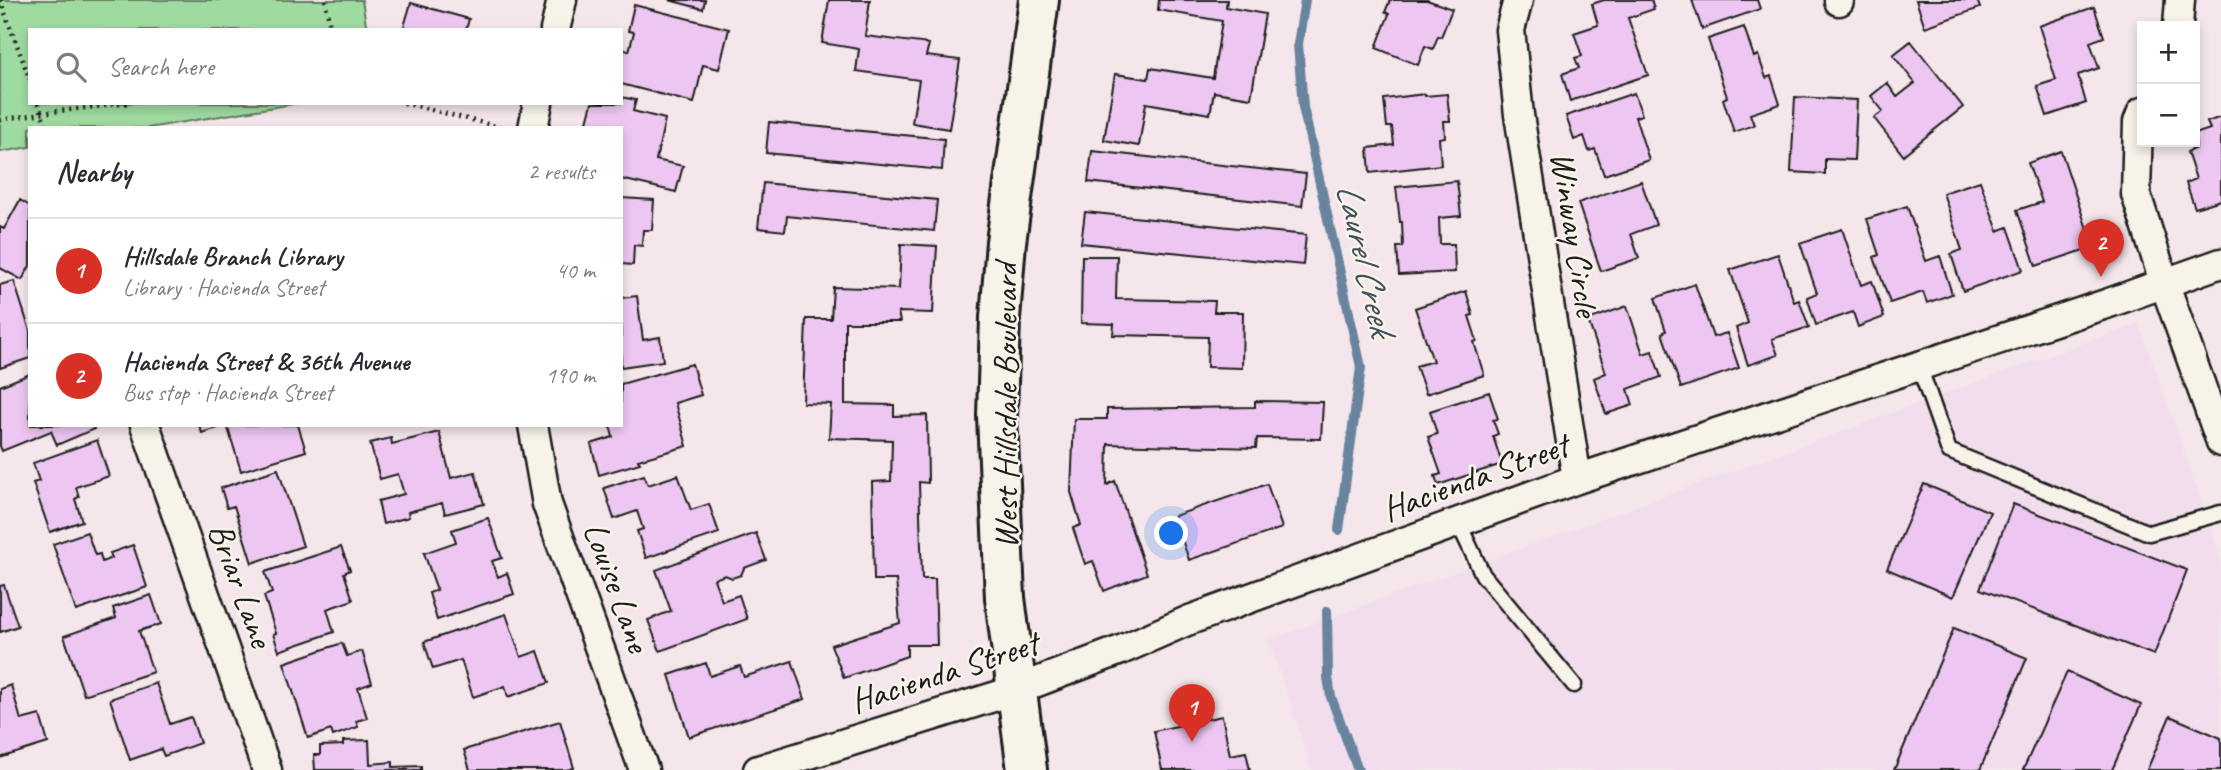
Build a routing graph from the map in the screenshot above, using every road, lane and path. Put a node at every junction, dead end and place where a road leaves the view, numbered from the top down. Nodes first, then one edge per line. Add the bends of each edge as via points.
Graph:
1 (1, 0) edge
2 (325, 0) edge
3 (562, 0) edge
4 (1038, 0) edge
5 (1518, 0) edge
6 (2180, 0) edge
7 (2178, 21) edge
8 (331, 28) edge
9 (555, 28) edge
10 (28, 74) edge
11 (39, 105) edge
12 (112, 105) edge
13 (412, 105) edge
14 (538, 105) edge
15 (42, 113) junction
16 (0, 120) edge
17 (46, 126) edge
18 (495, 126) edge
19 (533, 126) edge
20 (2137, 147) edge
21 (2221, 263) edge
22 (2165, 285) junction
23 (1919, 366) junction
24 (146, 427) edge
25 (533, 427) edge
26 (2221, 442) edge
27 (1577, 479) junction
28 (2221, 513) edge
29 (1458, 522) junction
30 (1574, 685) dead end
31 (1016, 690) junction
32 (267, 770) edge
33 (644, 770) edge
34 (758, 770) edge
35 (1027, 770) edge

1 - 10 path
2 - 8 path
3 - 9 street
4 - 31 main road, West Hillsdale Boulevard via 1006,242 997,402 1005,598
5 - 27 street, Winway Circle via 1510,30 1519,115
6 - 7 street
11 - 15 path
12 - 15 path
13 - 18 path
14 - 19 street
15 - 16 path
15 - 17 path
20 - 22 street via 2136,194
21 - 22 street, Hacienda Street
22 - 23 street, Hacienda Street
22 - 26 street
23 - 27 street, Hacienda Street
23 - 28 lane via 1949,451 2149,533
24 - 32 street, Briar Lane
25 - 33 street, Louise Lane via 547,504
27 - 29 street, Hacienda Street
29 - 30 lane via 1483,575
29 - 31 street, Hacienda Street via 1187,621
31 - 34 street, Hacienda Street
31 - 35 main road, West Hillsdale Boulevard

